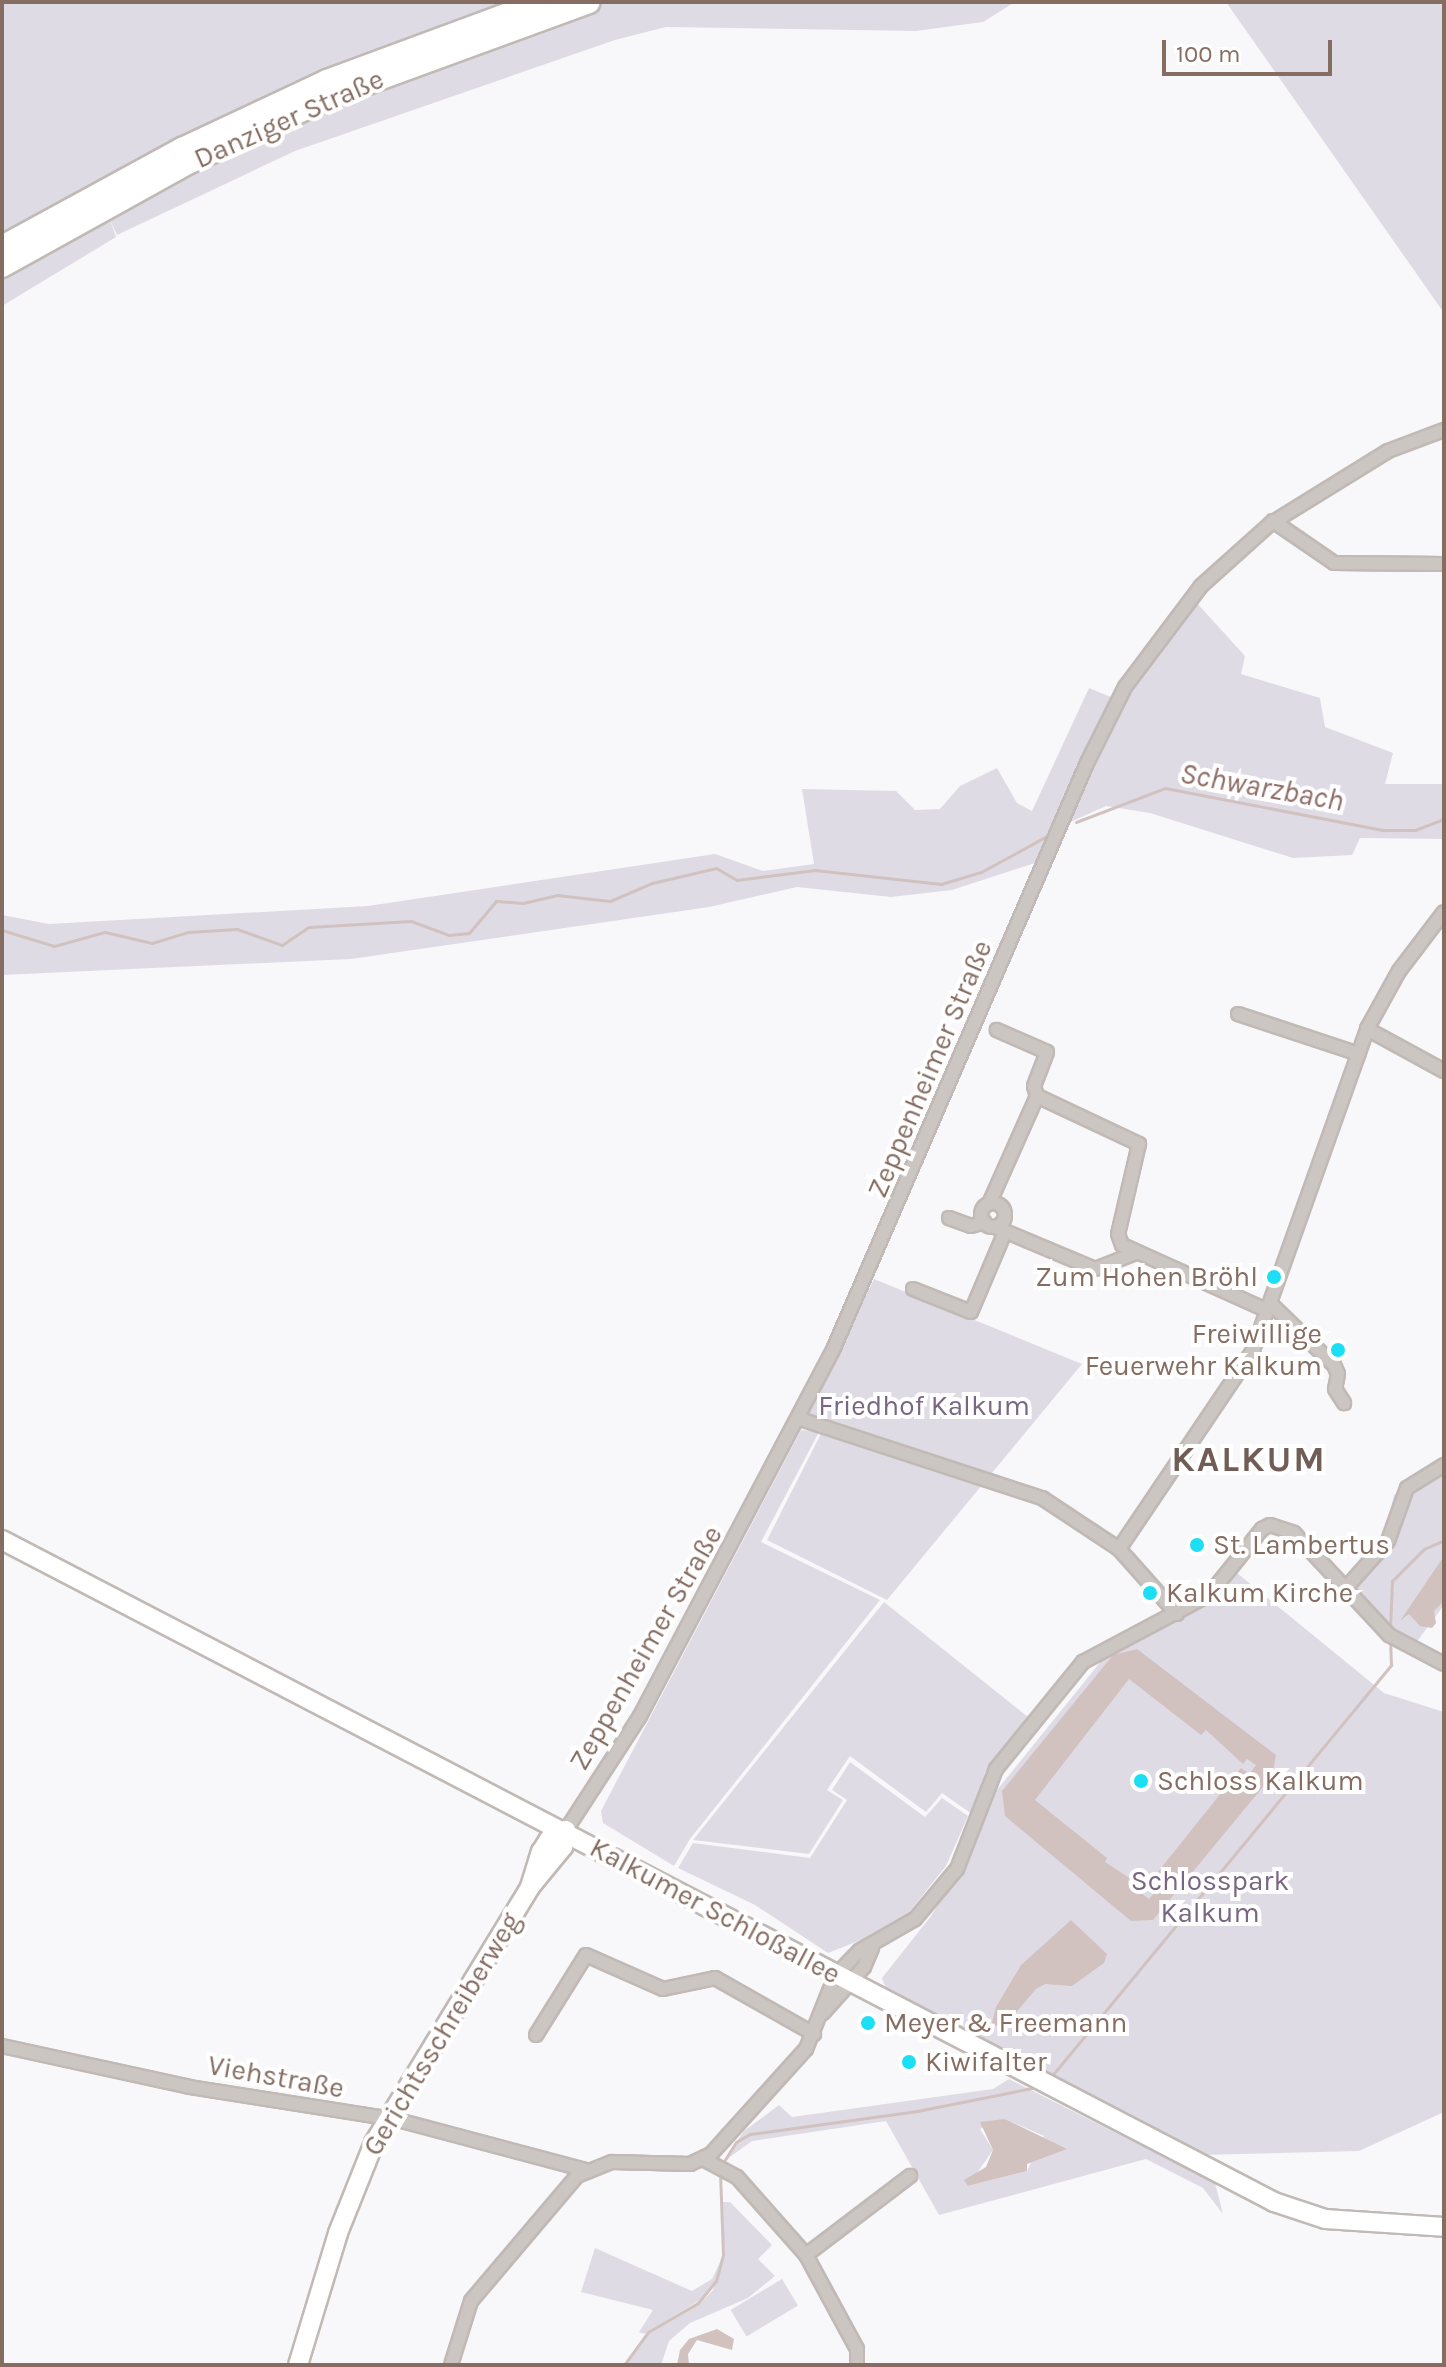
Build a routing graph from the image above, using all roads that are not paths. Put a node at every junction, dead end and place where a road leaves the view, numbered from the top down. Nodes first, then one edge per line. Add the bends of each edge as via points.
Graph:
1 (541, 2) edge
2 (589, 2) edge
3 (2, 247) edge
4 (2, 266) edge
5 (1444, 430) edge
6 (1273, 521) junction
7 (1444, 564) edge
8 (1444, 912) edge
9 (1238, 1014) dead end
10 (1367, 1029) junction
11 (997, 1030) dead end
12 (1359, 1054) junction
13 (1444, 1071) edge
14 (1037, 1096) junction
15 (989, 1204) junction
16 (949, 1218) dead end
17 (995, 1227) junction
18 (1136, 1253) junction
19 (913, 1289) dead end
20 (1269, 1307) junction
21 (1344, 1403) dead end
22 (800, 1419) junction
23 (1444, 1465) edge
24 (2, 1540) edge
25 (1119, 1549) junction
26 (1345, 1589) junction
27 (1177, 1614) junction
28 (1444, 1664) edge
29 (566, 1830) junction
30 (842, 1980) junction
31 (814, 2034) junction
32 (536, 2035) dead end
33 (2, 2046) edge
34 (387, 2118) junction
35 (703, 2159) junction
36 (586, 2170) junction
37 (910, 2176) dead end
38 (1444, 2227) edge
39 (806, 2255) junction
40 (298, 2365) edge
41 (451, 2365) edge
42 (857, 2365) edge

1 - 3 highway, Danziger Straße via 327,81 169,155
2 - 4 highway, Danziger Straße via 335,95 190,162
5 - 6 street, Zeppenheimer Straße via 1388,451
6 - 7 street via 1334,563
6 - 22 street, Zeppenheimer Straße via 1201,586 1141,663 1105,724
8 - 10 street via 1393,981
9 - 12 street
10 - 12 street
10 - 13 street
11 - 14 street via 1047,1052 1034,1086
12 - 20 street
14 - 15 street
14 - 18 street via 1139,1144 1118,1234 1122,1245
15 - 17 street via 982,1211
15 - 17 street via 1001,1206 1005,1214
16 - 17 street
17 - 18 street via 1095,1269
17 - 19 street via 971,1312
18 - 20 street
20 - 21 street via 1334,1365 1335,1389
20 - 25 street via 1253,1350
22 - 25 street via 1012,1485 1042,1498
22 - 29 street, Zeppenheimer Straße via 640,1716
23 - 26 street via 1407,1488 1388,1541
24 - 29 main road, Kalkumer Schloßallee
25 - 27 street
26 - 27 street via 1294,1533 1270,1525 1209,1595
26 - 28 street via 1389,1635
27 - 30 street via 1083,1662 996,1769 957,1869 915,1919 859,1951
29 - 30 main road, Kalkumer Schloßallee
29 - 34 main road, Gerichtsschreiberweg via 549,1839 530,1887
30 - 31 street via 824,1994
30 - 38 main road, Kalkumer Schloßallee via 1274,2202 1325,2219
31 - 32 street via 715,1978 663,1989 586,1955
31 - 35 street
33 - 34 street, Viehstraße via 234,2095
34 - 36 street, Viehstraße
34 - 40 main road, Gerichtsschreiberweg via 344,2216
35 - 36 street via 612,2162
35 - 39 street via 722,2165
36 - 41 street via 471,2301
37 - 39 street
39 - 42 street via 857,2349

